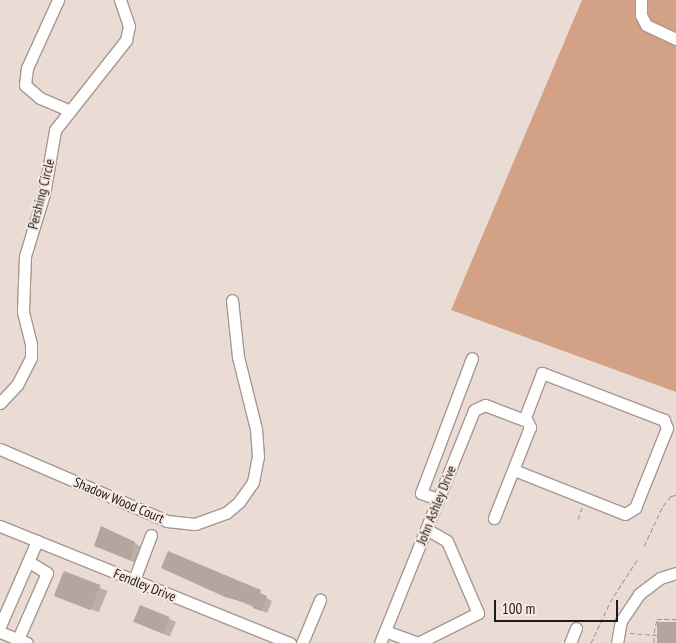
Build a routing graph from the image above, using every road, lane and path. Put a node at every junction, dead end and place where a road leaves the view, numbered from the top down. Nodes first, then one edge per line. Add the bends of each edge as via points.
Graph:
1 (58, 0) edge
2 (120, 0) edge
3 (641, 0) edge
4 (676, 39) edge
5 (68, 110) junction
6 (232, 300) dead end
7 (472, 358) dead end
8 (0, 403) edge
9 (521, 418) junction
10 (444, 431) junction
11 (463, 438) junction
12 (0, 449) edge
13 (514, 470) junction
14 (676, 495) edge
15 (586, 498) junction
16 (438, 499) junction
17 (494, 518) dead end
18 (578, 519) dead end
19 (0, 526) edge
20 (426, 529) junction
21 (151, 535) dead end
22 (37, 541) junction
23 (644, 546) dead end
24 (637, 560) dead end
25 (28, 561) junction
26 (676, 573) edge
27 (134, 580) junction
28 (320, 600) dead end
29 (676, 619) edge
30 (0, 626) edge
31 (576, 628) dead end
32 (385, 631) junction
33 (0, 632) edge
34 (655, 634) junction
35 (618, 637) edge
36 (23, 641) edge
37 (420, 642) edge
38 (290, 643) edge
39 (302, 643) edge
40 (380, 643) edge
41 (570, 643) edge
42 (591, 643) edge
43 (654, 643) edge

1 - 5 street via 27,68 25,85 40,98
2 - 5 street, Pershing Circle via 129,26 126,40
3 - 4 street via 641,15 646,25
5 - 8 street, Pershing Circle via 55,130 44,194 25,256 23,312 31,357 17,385
6 - 12 street, Shadow Wood Court via 238,357 256,429 258,457 253,482 239,502 226,513 195,524 167,521
7 - 10 street
9 - 11 street, John Ashley Drive via 482,405 474,410
9 - 13 street via 530,427 530,433
9 - 15 street via 542,373 664,420 667,428 632,512 625,514
10 - 11 street
10 - 16 street via 421,493
11 - 16 street, John Ashley Drive
13 - 15 street
13 - 17 street
14 - 23 path via 663,506
15 - 18 path
16 - 20 street, John Ashley Drive
19 - 22 street, Fendley Drive
20 - 32 street, John Ashley Drive
20 - 37 street via 447,541 478,609 475,616
21 - 27 street
22 - 25 street
22 - 27 street, Fendley Drive
24 - 42 path via 610,602
25 - 30 street
25 - 36 street via 47,574
26 - 35 street via 660,578 639,594 621,621
27 - 38 street, Fendley Drive
28 - 39 street
29 - 34 path via 657,619
31 - 41 street
32 - 37 street
32 - 40 street, John Ashley Drive
33 - 36 street
34 - 35 path
34 - 43 path

